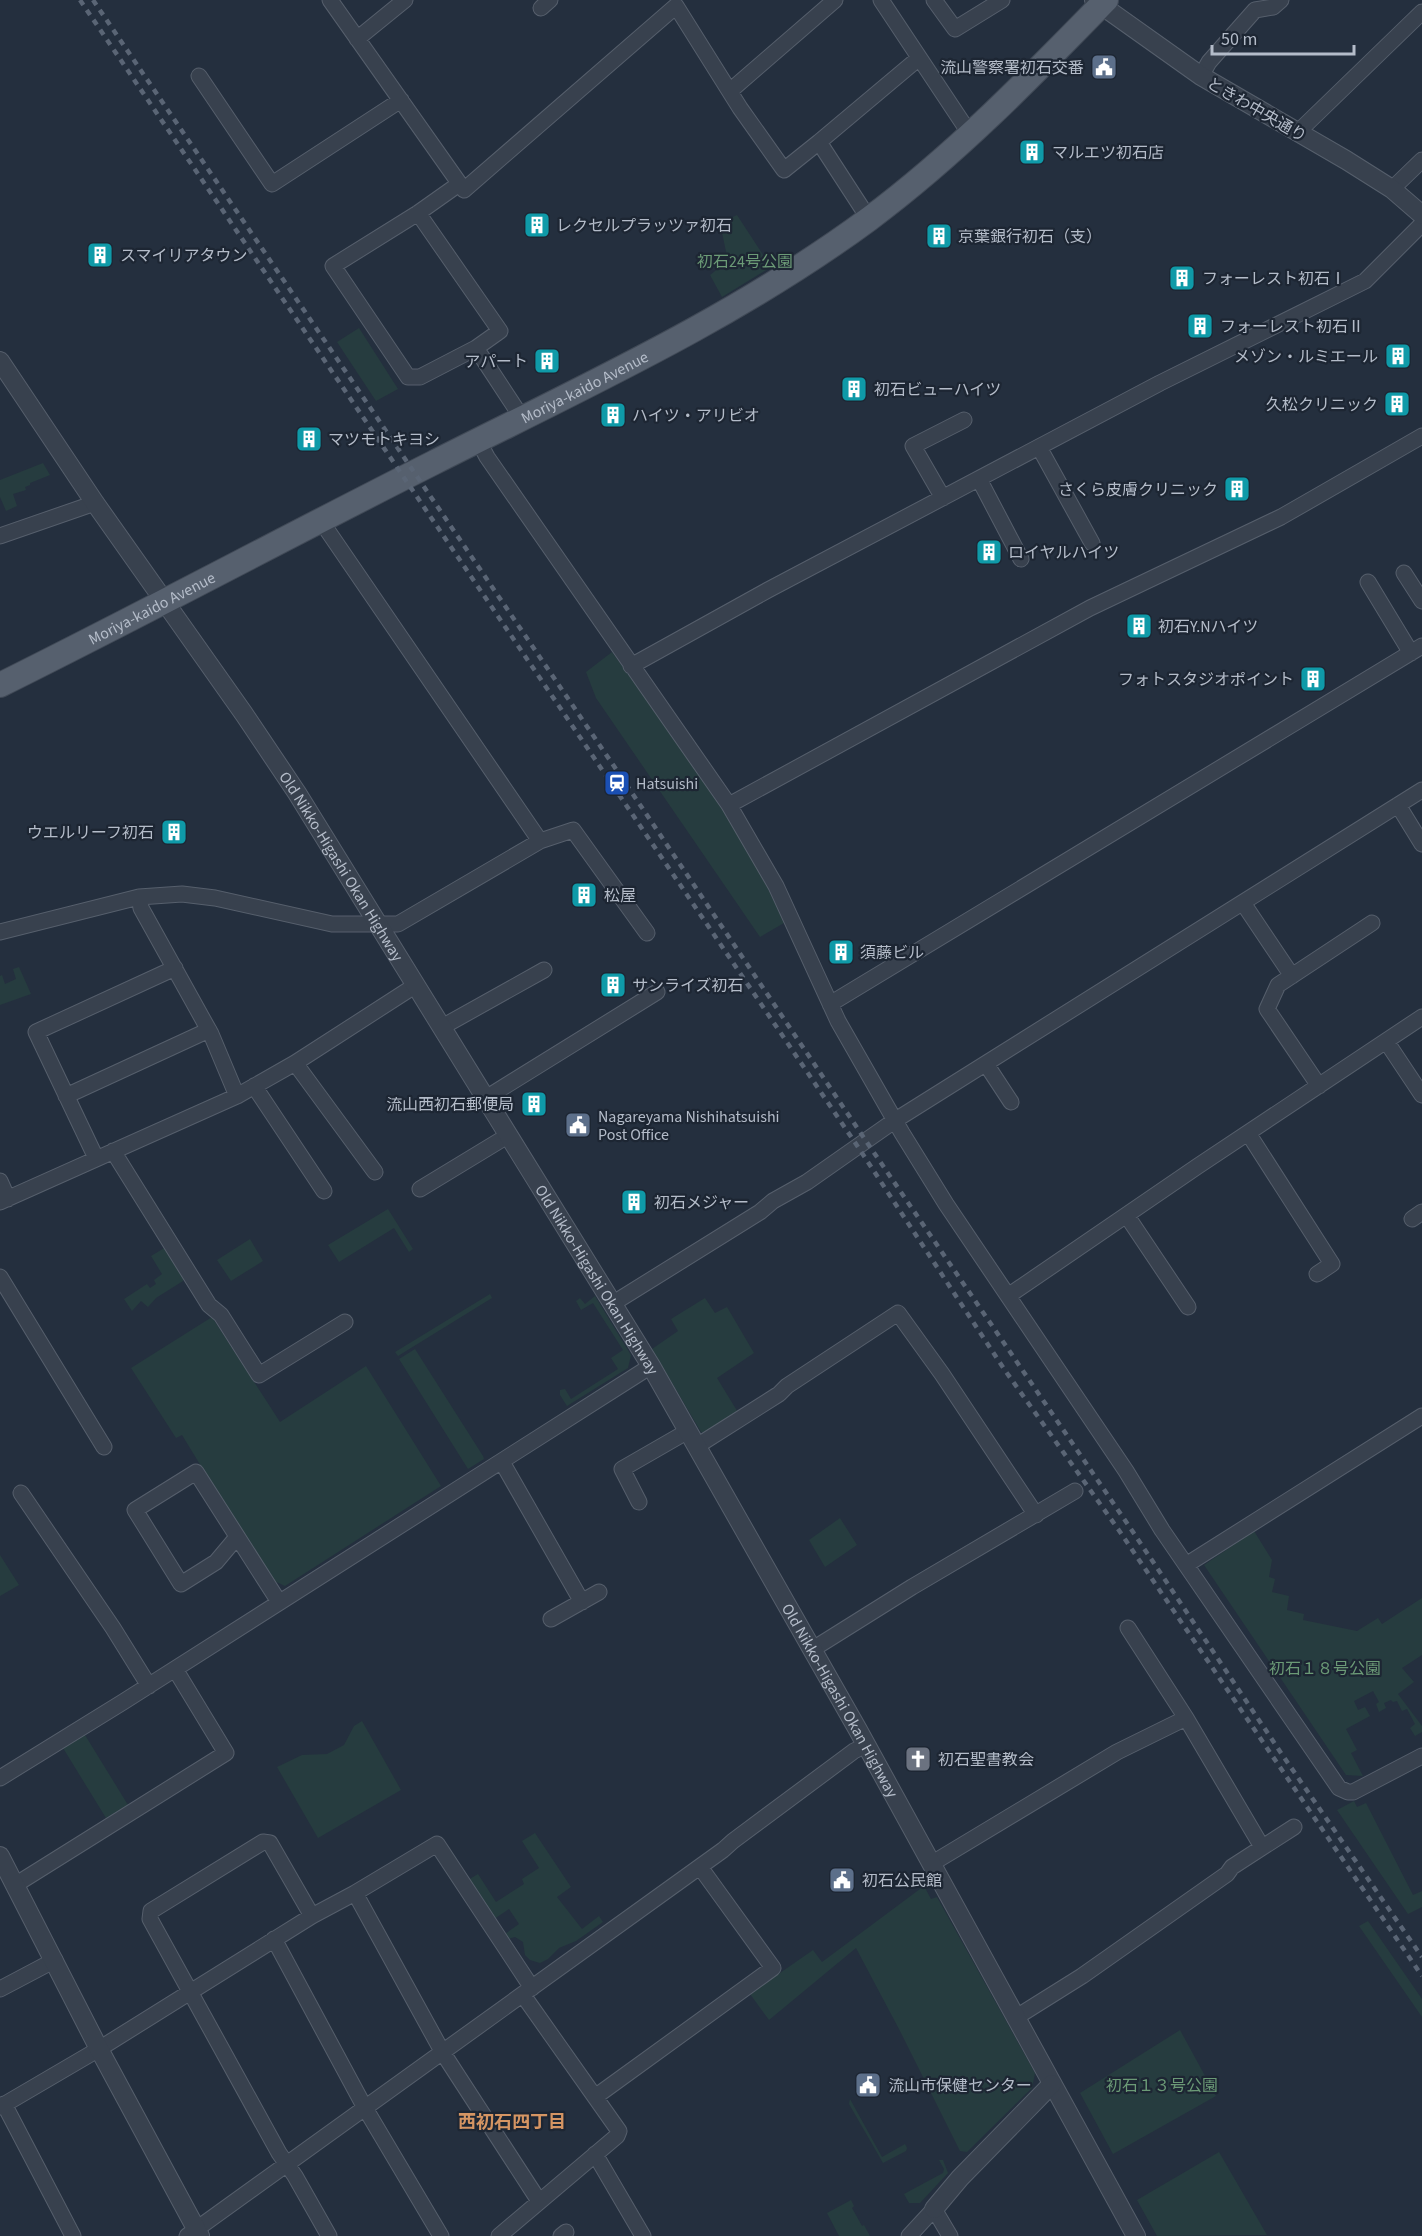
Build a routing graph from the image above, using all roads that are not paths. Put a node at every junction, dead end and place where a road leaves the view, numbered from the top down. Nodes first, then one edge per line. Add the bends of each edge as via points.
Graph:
1 (330, 0) edge
2 (405, 0) edge
3 (835, 0) edge
4 (881, 0) edge
5 (934, 0) edge
6 (1002, 0) edge
7 (1281, 0) edge
8 (1100, 2) edge
9 (1422, 12) edge
10 (357, 39) junction
11 (919, 58) junction
12 (199, 76) dead end
13 (1201, 76) junction
14 (730, 91) junction
15 (401, 100) junction
16 (970, 134) junction
17 (1297, 134) junction
18 (819, 142) junction
19 (1422, 160) edge
20 (459, 184) junction
21 (1392, 189) junction
22 (418, 213) junction
23 (1422, 215) edge
24 (869, 219) junction
25 (1422, 224) edge
26 (476, 348) junction
27 (0, 361) edge
28 (522, 418) junction
29 (964, 420) dead end
30 (1422, 436) edge
31 (478, 440) junction
32 (1039, 447) junction
33 (979, 479) junction
34 (943, 498) junction
35 (95, 503) junction
36 (321, 521) junction
37 (0, 536) edge
38 (1092, 543) dead end
39 (1021, 559) dead end
40 (1404, 573) dead end
41 (1368, 582) dead end
42 (165, 600) junction
43 (1422, 602) edge
44 (1416, 649) edge
45 (632, 666) junction
46 (0, 685) edge
47 (1422, 790) edge
48 (729, 805) junction
49 (1398, 805) junction
50 (540, 841) junction
51 (1422, 844) edge
52 (139, 897) junction
53 (1243, 903) junction
54 (1372, 923) dead end
55 (377, 924) junction
56 (0, 932) edge
57 (647, 933) dead end
58 (175, 968) junction
59 (544, 970) dead end
60 (1292, 976) junction
61 (416, 985) junction
62 (657, 992) dead end
63 (830, 1004) junction
64 (1422, 1017) edge
65 (442, 1027) junction
66 (209, 1030) junction
67 (1386, 1041) junction
68 (295, 1063) junction
69 (986, 1064) junction
70 (254, 1086) junction
71 (1319, 1086) junction
72 (1422, 1095) edge
73 (66, 1096) junction
74 (237, 1096) junction
75 (486, 1098) junction
76 (1011, 1101) dead end
77 (894, 1121) junction
78 (1248, 1133) junction
79 (509, 1135) junction
80 (113, 1151) junction
81 (96, 1158) junction
82 (375, 1172) dead end
83 (0, 1181) edge
84 (420, 1189) dead end
85 (324, 1191) dead end
86 (4, 1201) edge
87 (1127, 1216) junction
88 (1317, 1274) dead end
89 (0, 1277) edge
90 (1008, 1296) junction
91 (612, 1304) junction
92 (1188, 1306) dead end
93 (345, 1322) dead end
94 (651, 1366) junction
95 (1422, 1416) edge
96 (693, 1439) junction
97 (105, 1447) dead end
98 (502, 1462) junction
99 (1075, 1491) dead end
100 (21, 1493) dead end
101 (639, 1502) dead end
102 (1036, 1515) junction
103 (237, 1537) junction
104 (1186, 1565) junction
105 (599, 1592) dead end
106 (279, 1602) junction
107 (582, 1602) junction
108 (551, 1620) dead end
109 (1128, 1628) dead end
110 (813, 1649) junction
111 (175, 1669) junction
112 (149, 1686) junction
113 (1186, 1719) junction
114 (866, 1745) junction
115 (1422, 1756) edge
116 (0, 1778) edge
117 (1294, 1827) dead end
118 (1262, 1847) junction
119 (0, 1856) edge
120 (931, 1864) junction
121 (700, 1867) junction
122 (15, 1885) junction
123 (355, 1893) junction
124 (312, 1916) junction
125 (274, 1940) junction
126 (55, 1960) junction
127 (0, 1989) edge
128 (528, 1991) junction
129 (191, 1992) junction
130 (1015, 2018) junction
131 (99, 2049) junction
132 (443, 2053) junction
133 (1052, 2084) junction
134 (595, 2097) junction
135 (2, 2105) edge
136 (365, 2108) junction
137 (596, 2154) junction
138 (287, 2165) junction
139 (539, 2201) junction
140 (934, 2209) junction
141 (194, 2234) edge
142 (73, 2236) edge
143 (329, 2236) edge
144 (441, 2236) edge
145 (499, 2236) edge
146 (644, 2236) edge
147 (909, 2236) edge
148 (950, 2236) edge
149 (1136, 2236) edge

1 - 10 street
2 - 10 street
3 - 14 street
4 - 11 street
5 - 6 street via 955,29
7 - 13 street via 1273,8 1255,10
8 - 13 street, ときわ中央通り
8 - 16 main road, Moriya-kaido Avenue
9 - 17 street
10 - 15 street
11 - 16 street
11 - 18 street
12 - 15 street via 272,184
13 - 17 street, ときわ中央通り
14 - 18 street via 784,170
14 - 20 street via 676,6 464,190
15 - 20 street
16 - 24 main road, Moriya-kaido Avenue
17 - 21 street, ときわ中央通り
18 - 24 street
19 - 21 street
20 - 22 street
21 - 23 street, ときわ中央通り
22 - 26 street via 500,331
22 - 26 street via 333,266 408,377 420,376
24 - 28 main road, Moriya-kaido Avenue via 719,314
25 - 32 street via 1365,281
26 - 28 street
27 - 35 street, Old Nikko-Higashi Okan Highway
28 - 31 main road, Moriya-kaido Avenue
29 - 34 street via 913,446
30 - 48 street via 1281,517 1090,608
31 - 36 main road, Moriya-kaido Avenue
31 - 45 street
32 - 33 street
32 - 38 street
33 - 34 street
33 - 39 street
34 - 45 street
35 - 37 street
35 - 42 street, Old Nikko-Higashi Okan Highway
36 - 42 main road, Moriya-kaido Avenue
36 - 50 street
40 - 43 street
41 - 44 street
42 - 46 main road, Moriya-kaido Avenue
42 - 55 street, Old Nikko-Higashi Okan Highway via 277,763
44 - 63 street
45 - 48 street
47 - 49 street
48 - 63 street via 776,886
49 - 51 street
49 - 53 street
50 - 55 street via 398,924
50 - 57 street via 573,831
52 - 55 street via 182,894 332,924
52 - 56 street
52 - 58 street via 141,908
53 - 60 street
53 - 69 street
54 - 60 street
55 - 61 street, Old Nikko-Higashi Okan Highway
58 - 66 street
58 - 73 street via 36,1032
59 - 65 street
60 - 71 street via 1278,985 1267,1009
61 - 65 street, Old Nikko-Higashi Okan Highway
61 - 68 street
62 - 75 street
63 - 77 street
64 - 67 street
65 - 75 street, Old Nikko-Higashi Okan Highway
66 - 73 street
66 - 74 street
67 - 71 street
67 - 72 street
68 - 70 street
68 - 82 street
69 - 76 street
69 - 77 street
70 - 74 street
70 - 85 street
71 - 78 street
73 - 81 street
74 - 80 street
75 - 79 street, Old Nikko-Higashi Okan Highway
77 - 90 street
77 - 91 street via 807,1182
78 - 87 street
78 - 88 street via 1332,1264
79 - 84 street
79 - 91 street, Old Nikko-Higashi Okan Highway
80 - 81 street
80 - 93 street via 209,1305 221,1315 260,1375
81 - 86 street
83 - 86 street
87 - 90 street
87 - 92 street
89 - 97 street
90 - 104 street
91 - 94 street, Old Nikko-Higashi Okan Highway
94 - 96 street, Old Nikko-Higashi Okan Highway
94 - 98 street
95 - 104 street
96 - 101 street via 622,1469
96 - 102 street via 779,1394 898,1313
96 - 110 street, Old Nikko-Higashi Okan Highway
98 - 106 street
98 - 107 street
99 - 102 street
100 - 112 street
102 - 110 street
103 - 103 street via 196,1472 135,1510 180,1584 216,1562
103 - 106 street
104 - 115 street via 1339,1788 1353,1792
105 - 107 street
106 - 111 street
107 - 108 street
109 - 113 street
110 - 114 street, Old Nikko-Higashi Okan Highway
111 - 112 street
111 - 122 street via 226,1753
112 - 116 street
113 - 118 street
113 - 120 street via 1117,1752
114 - 120 street, Old Nikko-Higashi Okan Highway
114 - 121 street
117 - 118 street
118 - 130 street via 1082,1976
119 - 122 street
120 - 130 street, Old Nikko-Higashi Okan Highway
121 - 128 street
121 - 134 street via 773,1968
122 - 126 street
123 - 124 street
123 - 128 street via 437,1844
123 - 132 street
124 - 125 street
124 - 129 street via 270,1843 263,1842 151,1911 150,1919
125 - 129 street
125 - 136 street
126 - 127 street
126 - 131 street
128 - 132 street
128 - 134 street
129 - 131 street
129 - 138 street
130 - 133 street, Old Nikko-Higashi Okan Highway
131 - 135 street
131 - 141 street
132 - 136 street
132 - 139 street
133 - 140 street
133 - 149 street, Old Nikko-Higashi Okan Highway
134 - 137 street via 619,2131
135 - 142 street
136 - 138 street
136 - 144 street
137 - 139 street
137 - 146 street
138 - 141 street
138 - 143 street
139 - 145 street
140 - 147 street
140 - 148 street

